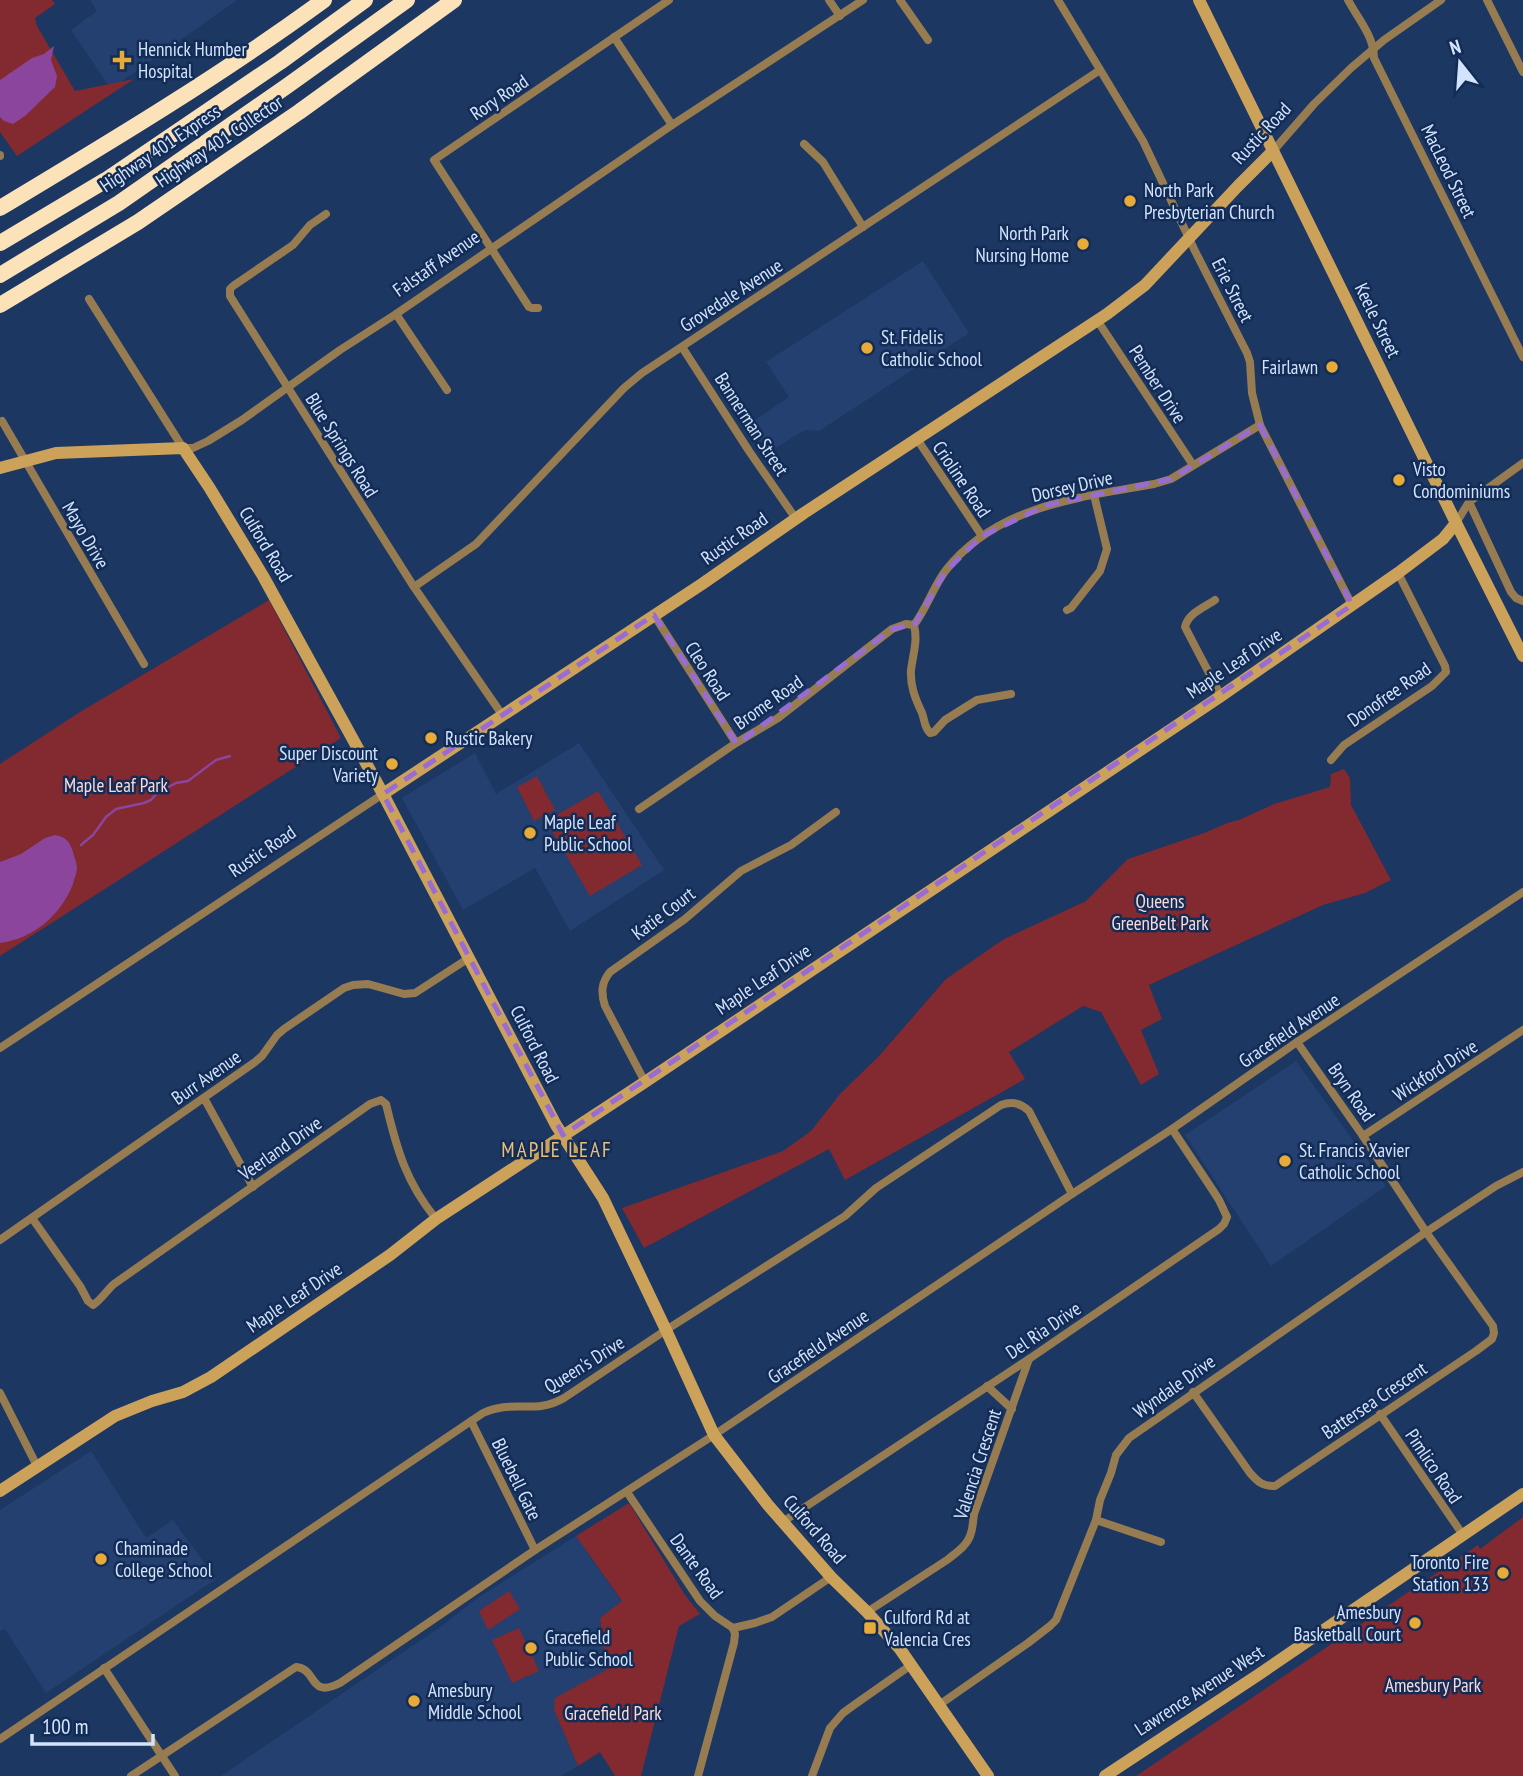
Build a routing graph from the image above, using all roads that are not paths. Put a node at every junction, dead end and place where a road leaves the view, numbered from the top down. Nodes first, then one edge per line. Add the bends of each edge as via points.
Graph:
1 (324, 0) edge
2 (365, 0) edge
3 (407, 0) edge
4 (454, 0) edge
5 (669, 0) edge
6 (829, 0) edge
7 (863, 0) edge
8 (900, 0) edge
9 (1058, 0) edge
10 (1199, 0) edge
11 (1348, 0) edge
12 (1441, 0) edge
13 (1487, 0) edge
14 (840, 16) junction
15 (614, 37) junction
16 (928, 40) dead end
17 (1374, 47) junction
18 (1100, 70) junction
19 (1523, 72) edge
20 (672, 125) junction
21 (804, 144) dead end
22 (1273, 151) junction
23 (0, 208) edge
24 (326, 215) dead end
25 (863, 227) junction
26 (1189, 238) junction
27 (0, 243) edge
28 (491, 248) junction
29 (0, 275) edge
30 (89, 299) dead end
31 (0, 305) edge
32 (538, 308) dead end
33 (396, 314) junction
34 (1097, 320) junction
35 (682, 347) junction
36 (1523, 357) edge
37 (286, 387) junction
38 (447, 390) dead end
39 (2, 421) edge
40 (1260, 425) junction
41 (917, 439) junction
42 (183, 448) junction
43 (24, 461) junction
44 (1523, 463) edge
45 (1193, 466) junction
46 (0, 468) edge
47 (1094, 495) junction
48 (1469, 502) junction
49 (796, 519) junction
50 (1456, 523) junction
51 (982, 536) junction
52 (1398, 573) junction
53 (414, 587) junction
54 (1215, 600) dead end
55 (1522, 601) edge
56 (1352, 605) junction
57 (1067, 610) dead end
58 (654, 615) junction
59 (914, 625) junction
60 (1523, 656) edge
61 (144, 664) dead end
62 (1011, 694) dead end
63 (1221, 696) junction
64 (503, 716) junction
65 (736, 743) junction
66 (1331, 760) dead end
67 (383, 794) junction
68 (639, 809) dead end
69 (836, 812) dead end
70 (1523, 892) edge
71 (469, 958) junction
72 (1523, 1030) edge
73 (1297, 1042) junction
74 (0, 1048) edge
75 (645, 1082) junction
76 (204, 1098) junction
77 (1172, 1129) junction
78 (563, 1135) junction
79 (1363, 1136) junction
80 (1523, 1172) edge
81 (253, 1186) junction
82 (1072, 1194) junction
83 (32, 1217) junction
84 (436, 1219) junction
85 (1426, 1232) junction
86 (0, 1240) edge
87 (666, 1330) junction
88 (1029, 1359) junction
89 (987, 1386) junction
90 (1193, 1392) junction
91 (0, 1393) edge
92 (1012, 1409) junction
93 (1380, 1415) junction
94 (471, 1421) junction
95 (714, 1435) junction
96 (37, 1466) junction
97 (0, 1491) edge
98 (627, 1492) junction
99 (1523, 1494) edge
100 (1096, 1520) junction
101 (784, 1521) junction
102 (1462, 1535) junction
103 (1161, 1542) dead end
104 (535, 1550) junction
105 (831, 1577) junction
106 (867, 1612) junction
107 (733, 1628) junction
108 (911, 1665) junction
109 (104, 1668) junction
110 (939, 1704) junction
111 (0, 1739) edge
112 (162, 1756) junction
113 (131, 1776) edge
114 (175, 1776) edge
115 (698, 1776) edge
116 (812, 1776) edge
117 (988, 1776) edge
118 (1105, 1776) edge

1 - 23 highway via 263,44
2 - 27 highway, Highway 401 Express via 106,180
3 - 29 highway, Highway 401 Express via 119,203
4 - 31 highway, Highway 401 Collector via 138,222
5 - 15 street, Rory Road
6 - 14 street
7 - 14 street, Falstaff Avenue
8 - 16 street
9 - 18 street, Erie Street
10 - 22 street, Keele Street
11 - 17 street, MacLeod Street
12 - 17 street, Rustic Road
13 - 19 street
14 - 20 street, Falstaff Avenue
15 - 20 street
15 - 28 street, Rory Road via 434,160
17 - 22 street, Rustic Road
17 - 36 street, MacLeod Street via 1374,58
18 - 25 street, Grovedale Avenue
18 - 26 street, Erie Street via 1143,141
20 - 28 street, Falstaff Avenue
21 - 25 street via 823,162
22 - 26 street, Rustic Road
22 - 50 street, Keele Street
24 - 37 street, Blue Springs Road via 293,245 230,289 240,314
25 - 35 street, Grovedale Avenue
26 - 34 street, Rustic Road via 1145,285
26 - 40 street, Erie Street via 1247,353
28 - 32 street via 529,306
28 - 33 street, Falstaff Avenue
30 - 42 street, Culford Road
33 - 37 street, Falstaff Avenue
33 - 38 street
34 - 41 street, Rustic Road
34 - 45 street, Pember Drive
35 - 49 street, Bannerman Street
35 - 53 street, Grovedale Avenue via 624,388 476,544
37 - 42 street, Falstaff Avenue via 208,441
37 - 53 street, Blue Springs Road
39 - 43 street, Mayo Drive
40 - 45 street, Dorsey Drive
40 - 56 street, Erie Street
41 - 49 street, Rustic Road
41 - 51 street, Crioline Road
42 - 43 street, Falstaff Avenue via 56,453
42 - 67 street, Culford Road via 263,576
43 - 46 street, Falstaff Avenue
43 - 61 street, Mayo Drive
44 - 48 street, Maple Leaf Drive
45 - 47 street, Dorsey Drive via 1154,484
47 - 51 street, Dorsey Drive via 1024,513
47 - 57 street via 1107,549 1100,571
48 - 50 street, Maple Leaf Drive
48 - 55 street via 1511,592
49 - 58 street, Rustic Road
50 - 52 street, Maple Leaf Drive via 1443,539
50 - 60 street, Keele Street
51 - 59 street, Dorsey Drive via 945,572
52 - 56 street, Maple Leaf Drive
52 - 66 street, Donofree Road via 1446,672 1344,745
53 - 64 street, Blue Springs Road
54 - 63 street via 1191,616 1185,627
56 - 63 street, Maple Leaf Drive
58 - 64 street, Rustic Road
58 - 65 street, Cleo Road
59 - 62 street, Dorsey Drive via 912,690 930,733 977,700
59 - 65 street, Brome Road via 892,629 778,718
63 - 75 street, Maple Leaf Drive
64 - 67 street, Rustic Road
65 - 68 street, Brome Road
67 - 71 street, Culford Road
67 - 74 street, Rustic Road
69 - 75 street, Katie Court via 791,845 741,871 606,977 605,1006
70 - 73 street, Gracefield Avenue
71 - 76 street, Burr Avenue via 411,994 368,985 337,991 277,1035 255,1062
71 - 78 street, Culford Road
72 - 79 street, Wickford Drive
73 - 77 street, Gracefield Avenue
73 - 79 street, Bryn Road
75 - 78 street, Maple Leaf Drive
76 - 81 street
76 - 83 street, Burr Avenue
77 - 82 street, Gracefield Avenue
77 - 88 street, Del Ria Drive via 1219,1200 1227,1217 1224,1224
78 - 84 street, Maple Leaf Drive
78 - 87 street, Culford Road via 603,1198
79 - 85 street, Bryn Road
80 - 85 street, Wyndale Drive
81 - 83 street, Veerland Drive via 114,1284 93,1305
81 - 84 street, Veerland Drive via 381,1100 406,1172
82 - 87 street, Queen's Drive via 1029,1111 1017,1103 1004,1103 876,1188 843,1217
82 - 95 street, Gracefield Avenue
83 - 86 street, Burr Avenue
84 - 96 street, Maple Leaf Drive via 211,1377 115,1416
85 - 90 street, Wyndale Drive
85 - 93 street, Battersea Crescent via 1494,1333 1476,1351
87 - 94 street, Queen's Drive via 552,1405 493,1408
87 - 95 street, Culford Road
88 - 89 street, Del Ria Drive
88 - 92 street, Valencia Crescent
89 - 92 street
89 - 101 street, Del Ria Drive
90 - 93 street, Battersea Crescent via 1250,1473 1265,1486 1275,1486
90 - 100 street, Wyndale Drive via 1121,1446
91 - 96 street
92 - 106 street, Valencia Crescent via 971,1534 962,1548
93 - 102 street, Pimlico Road
94 - 104 street, Bluebell Gate
94 - 109 street, Queen's Drive
95 - 98 street, Gracefield Avenue
95 - 101 street, Culford Road
96 - 97 street, Maple Leaf Drive
98 - 104 street, Gracefield Avenue
98 - 107 street, Dante Road via 700,1601
99 - 102 street, Lawrence Avenue West
100 - 103 street
100 - 110 street, Wyndale Drive via 1050,1626
101 - 105 street, Culford Road
102 - 118 street, Lawrence Avenue West
104 - 112 street, Gracefield Avenue via 340,1683 323,1688 296,1667
105 - 106 street, Culford Road
105 - 107 street via 772,1617
106 - 108 street, Culford Road
107 - 115 street via 734,1643
108 - 110 street, Culford Road
108 - 116 street via 835,1722
109 - 111 street, Queen's Drive
109 - 112 street
110 - 117 street, Culford Road
112 - 113 street, Gracefield Avenue
112 - 114 street

